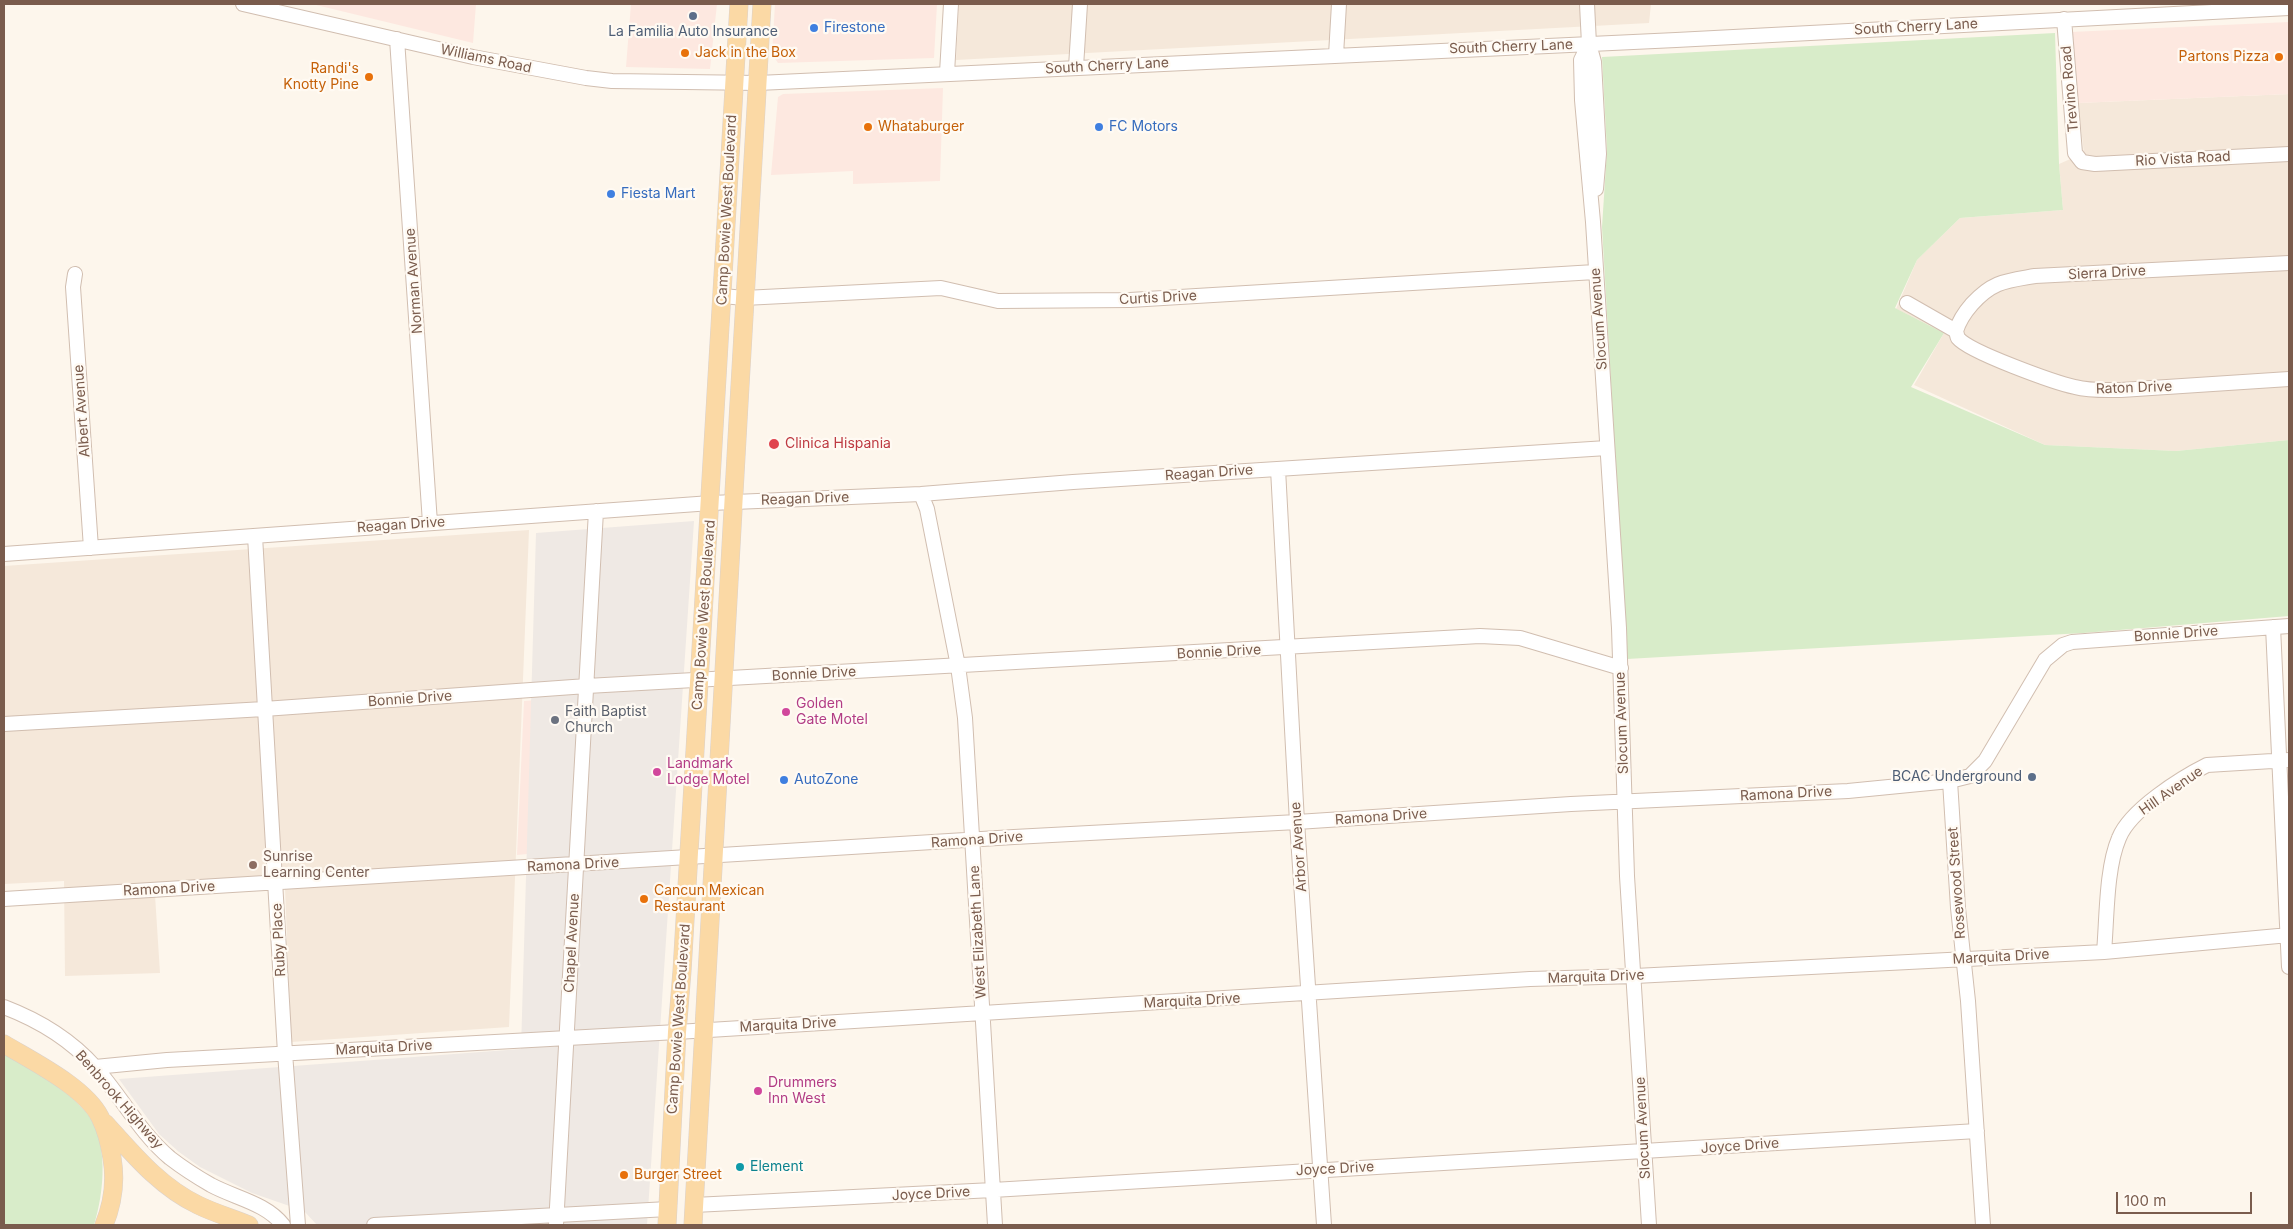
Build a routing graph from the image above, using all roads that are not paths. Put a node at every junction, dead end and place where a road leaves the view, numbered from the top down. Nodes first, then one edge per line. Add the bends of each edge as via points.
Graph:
1 (243, 4) edge
2 (739, 4) edge
3 (762, 4) edge
4 (951, 4) edge
5 (1080, 4) edge
6 (1339, 4) edge
7 (1587, 4) edge
8 (2289, 8) edge
9 (2064, 19) junction
10 (397, 39) junction
11 (1589, 44) junction
12 (1336, 55) junction
13 (1076, 67) junction
14 (947, 73) junction
15 (733, 81) junction
16 (758, 83) junction
17 (2289, 154) edge
18 (2078, 159) joint
19 (2289, 264) edge
20 (1595, 272) junction
21 (75, 274) dead end
22 (723, 296) junction
23 (744, 298) junction
24 (1907, 303) dead end
25 (1957, 335) junction
26 (2289, 379) edge
27 (1607, 448) junction
28 (1278, 469) junction
29 (921, 494) junction
30 (732, 502) junction
31 (711, 503) junction
32 (596, 511) junction
33 (430, 523) junction
34 (255, 536) junction
35 (91, 548) junction
36 (4, 554) edge
37 (2289, 626) edge
38 (2273, 627) junction
39 (1287, 648) junction
40 (958, 666) junction
41 (1621, 668) junction
42 (699, 680) junction
43 (724, 680) junction
44 (587, 686) junction
45 (264, 709) junction
46 (4, 724) edge
47 (2285, 761) edge
48 (1950, 781) junction
49 (1624, 802) junction
50 (1297, 822) junction
51 (973, 840) junction
52 (714, 856) junction
53 (690, 857) junction
54 (576, 864) junction
55 (276, 883) junction
56 (4, 899) edge
57 (2288, 935) edge
58 (2104, 952) junction
59 (1963, 959) junction
60 (2289, 967) edge
61 (1635, 976) junction
62 (1308, 994) junction
63 (4, 1008) edge
64 (982, 1013) junction
65 (703, 1030) junction
66 (677, 1032) junction
67 (567, 1038) junction
68 (4, 1044) edge
69 (285, 1053) junction
70 (95, 1067) junction
71 (100, 1117) junction
72 (1977, 1130) junction
73 (1645, 1152) junction
74 (1321, 1169) junction
75 (993, 1190) junction
76 (694, 1206) junction
77 (667, 1217) edge
78 (557, 1220) edge
79 (104, 1225) edge
80 (249, 1225) edge
81 (283, 1225) edge
82 (298, 1225) edge
83 (374, 1225) edge
84 (693, 1225) edge
85 (995, 1225) edge
86 (1324, 1225) edge
87 (1649, 1225) edge
88 (1983, 1225) edge

1 - 10 street, Williams Road
2 - 15 main road, Camp Bowie West Boulevard
3 - 16 main road, Camp Bowie West Boulevard
4 - 14 street
5 - 13 street
6 - 12 street
7 - 11 street
8 - 9 street, South Cherry Lane
9 - 11 street, South Cherry Lane
9 - 18 street, Trevino Road
10 - 15 street, Williams Road via 586,78
10 - 33 street, Norman Avenue
11 - 12 street, South Cherry Lane
11 - 20 street, Slocum Avenue via 1581,60
12 - 13 street, South Cherry Lane
13 - 14 street, South Cherry Lane
14 - 16 street, South Cherry Lane
15 - 16 street, South Cherry Lane
15 - 22 main road, Camp Bowie West Boulevard
16 - 23 main road, Camp Bowie West Boulevard
17 - 18 street, Rio Vista Road via 2095,164
19 - 25 street, Sierra Drive via 2035,276 2002,281 1990,287 1966,311
20 - 23 street, Curtis Drive via 1130,300 998,301 941,288
20 - 27 street, Slocum Avenue
21 - 35 street, Albert Avenue via 73,286
22 - 23 street, Curtis Drive
22 - 31 main road, Camp Bowie West Boulevard
23 - 30 main road, Camp Bowie West Boulevard
24 - 25 street, Raton Drive
25 - 26 street, Raton Drive via 2016,368 2066,385 2094,390
27 - 28 street, Reagan Drive
27 - 41 street, Slocum Avenue
28 - 29 street, Reagan Drive
28 - 39 street, Arbor Avenue
29 - 30 street, Reagan Drive
29 - 40 street, West Elizabeth Lane via 927,509
30 - 31 street, Reagan Drive
30 - 43 main road, Camp Bowie West Boulevard
31 - 32 street, Reagan Drive
31 - 42 main road, Camp Bowie West Boulevard
32 - 33 street, Reagan Drive
32 - 44 street, Chapel Avenue
33 - 34 street, Reagan Drive
34 - 35 street, Reagan Drive
34 - 45 street, Ruby Place
35 - 36 street, Reagan Drive
37 - 38 street, Bonnie Drive
38 - 47 street
38 - 48 street, Bonnie Drive via 2063,645 2045,660 1985,760 1970,776
39 - 40 street, Bonnie Drive
39 - 41 street, Bonnie Drive via 1480,636 1520,638
39 - 50 street, Arbor Avenue
40 - 43 street, Bonnie Drive
40 - 51 street, West Elizabeth Lane via 965,718
41 - 49 street, Slocum Avenue
42 - 43 street, Bonnie Drive
42 - 44 street, Bonnie Drive
42 - 53 main road, Camp Bowie West Boulevard
43 - 52 main road, Camp Bowie West Boulevard
44 - 45 street, Bonnie Drive
44 - 54 street, Chapel Avenue
45 - 46 street, Bonnie Drive
45 - 55 street, Ruby Place
47 - 57 street
47 - 58 street, Hill Avenue via 2207,766 2166,791 2133,817 2119,835 2112,856
48 - 49 street, Ramona Drive via 1848,791
48 - 59 street, Rosewood Street
49 - 50 street, Ramona Drive
49 - 61 street, Slocum Avenue
50 - 51 street, Ramona Drive
50 - 62 street, Arbor Avenue
51 - 52 street, Ramona Drive
51 - 64 street, West Elizabeth Lane
52 - 53 street, Ramona Drive
52 - 65 main road, Camp Bowie West Boulevard
53 - 54 street, Ramona Drive
53 - 66 main road, Camp Bowie West Boulevard
54 - 55 street, Ramona Drive
54 - 67 street, Chapel Avenue
55 - 56 street, Ramona Drive
55 - 69 street, Ruby Place
57 - 58 street, Marquita Drive
57 - 60 street
58 - 59 street, Marquita Drive
59 - 61 street, Marquita Drive
59 - 72 street, Rosewood Street
61 - 62 street, Marquita Drive via 1530,979
61 - 73 street, Slocum Avenue
62 - 64 street, Marquita Drive
62 - 74 street, Arbor Avenue
63 - 70 street, Benbrook Highway via 52,1030
64 - 65 street, Marquita Drive
64 - 75 street, West Elizabeth Lane
65 - 66 street, Marquita Drive
65 - 76 main road, Camp Bowie West Boulevard
66 - 67 street, Marquita Drive
66 - 77 main road, Camp Bowie West Boulevard
67 - 69 street, Marquita Drive
67 - 78 street, Chapel Avenue
68 - 71 main road via 64,1081
69 - 70 street, Marquita Drive
69 - 82 street, Ruby Place
70 - 81 street, Benbrook Highway via 140,1127 170,1158 212,1186 274,1214
71 - 79 main road via 115,1175
71 - 80 main road via 138,1161 163,1182 198,1205
72 - 73 street, Joyce Drive
72 - 88 street, Rosewood Street
73 - 74 street, Joyce Drive
73 - 87 street, Slocum Avenue
74 - 75 street, Joyce Drive
74 - 86 street, Arbor Avenue
75 - 76 street, Joyce Drive
75 - 85 street, West Elizabeth Lane
76 - 84 main road, Camp Bowie West Boulevard
77 - 78 street
78 - 83 street

